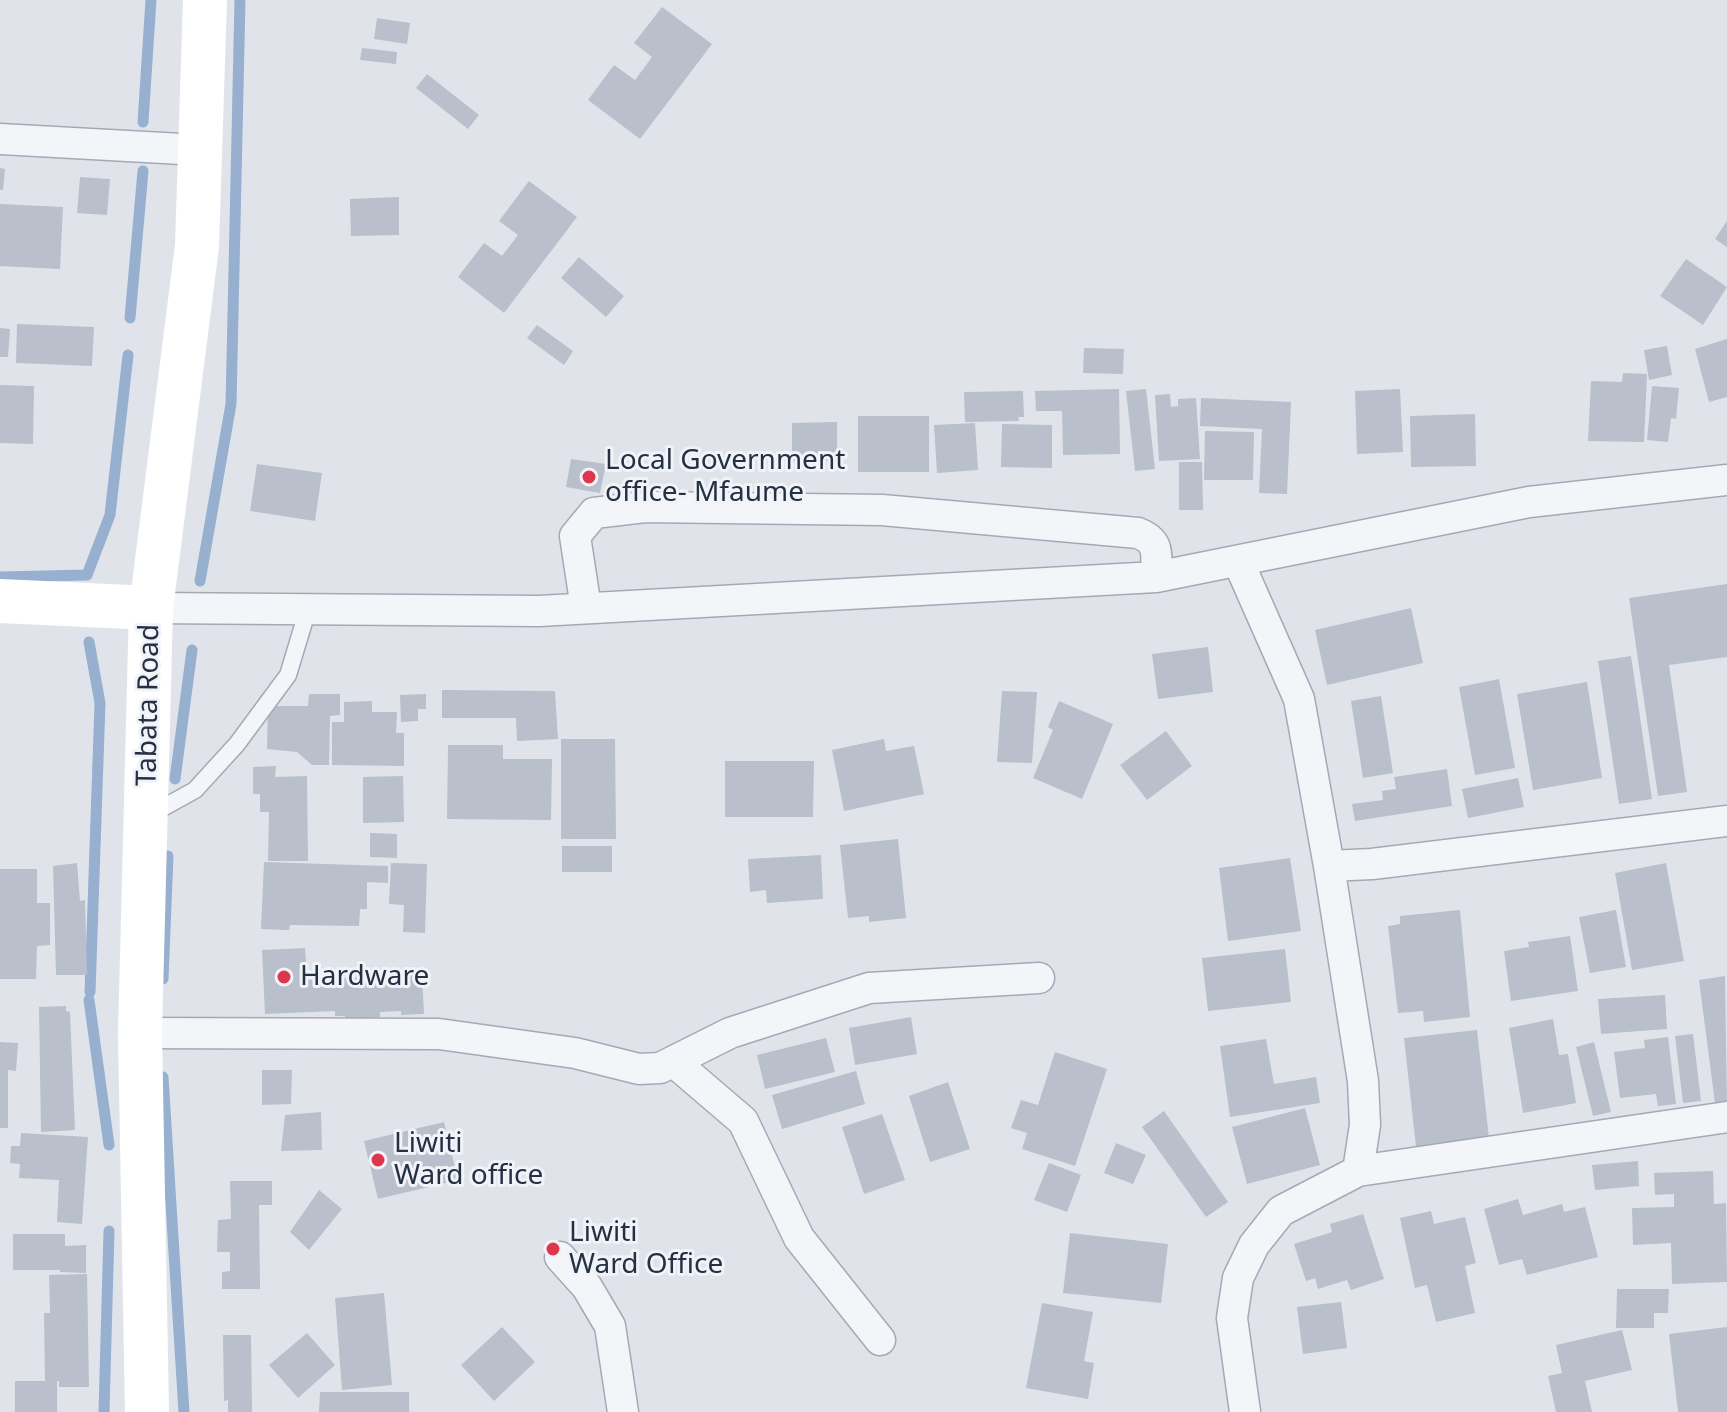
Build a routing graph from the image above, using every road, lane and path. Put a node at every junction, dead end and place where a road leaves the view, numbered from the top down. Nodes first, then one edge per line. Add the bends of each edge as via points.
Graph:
1 (205, 0) edge
2 (0, 139) edge
3 (200, 150) junction
4 (1727, 480) edge
5 (1238, 561) junction
6 (1156, 577) junction
7 (0, 601) edge
8 (151, 608) junction
9 (586, 608) junction
10 (308, 609) junction
11 (147, 817) junction
12 (1727, 821) edge
13 (1329, 866) junction
14 (1039, 978) dead end
15 (140, 1033) junction
16 (674, 1062) junction
17 (1727, 1117) edge
18 (1358, 1171) junction
19 (560, 1257) dead end
20 (880, 1340) dead end
21 (147, 1412) edge
22 (623, 1412) edge
23 (1245, 1412) edge

1 - 3 main road, Tabata Road
2 - 3 street
3 - 8 main road, Tabata Road via 197,246
4 - 5 street via 1529,502
5 - 6 street
5 - 13 street via 1299,699
6 - 9 street
6 - 9 street via 1156,547 1149,538 1128,531 882,510 645,507 594,513 575,536
7 - 8 main road
8 - 10 street
8 - 11 main road, Tabata Road
9 - 10 street
10 - 11 lane via 288,675 237,744 195,790
11 - 15 main road, Tabata Road
12 - 13 street
13 - 18 street via 1363,1081 1365,1125
14 - 16 street via 869,988 730,1033
15 - 16 street via 439,1034 575,1053 639,1069
15 - 21 main road, Tabata Road
16 - 20 street via 743,1121 799,1238
17 - 18 street
18 - 23 street via 1281,1211 1254,1245 1238,1278 1232,1318
19 - 22 street via 587,1287 610,1326

